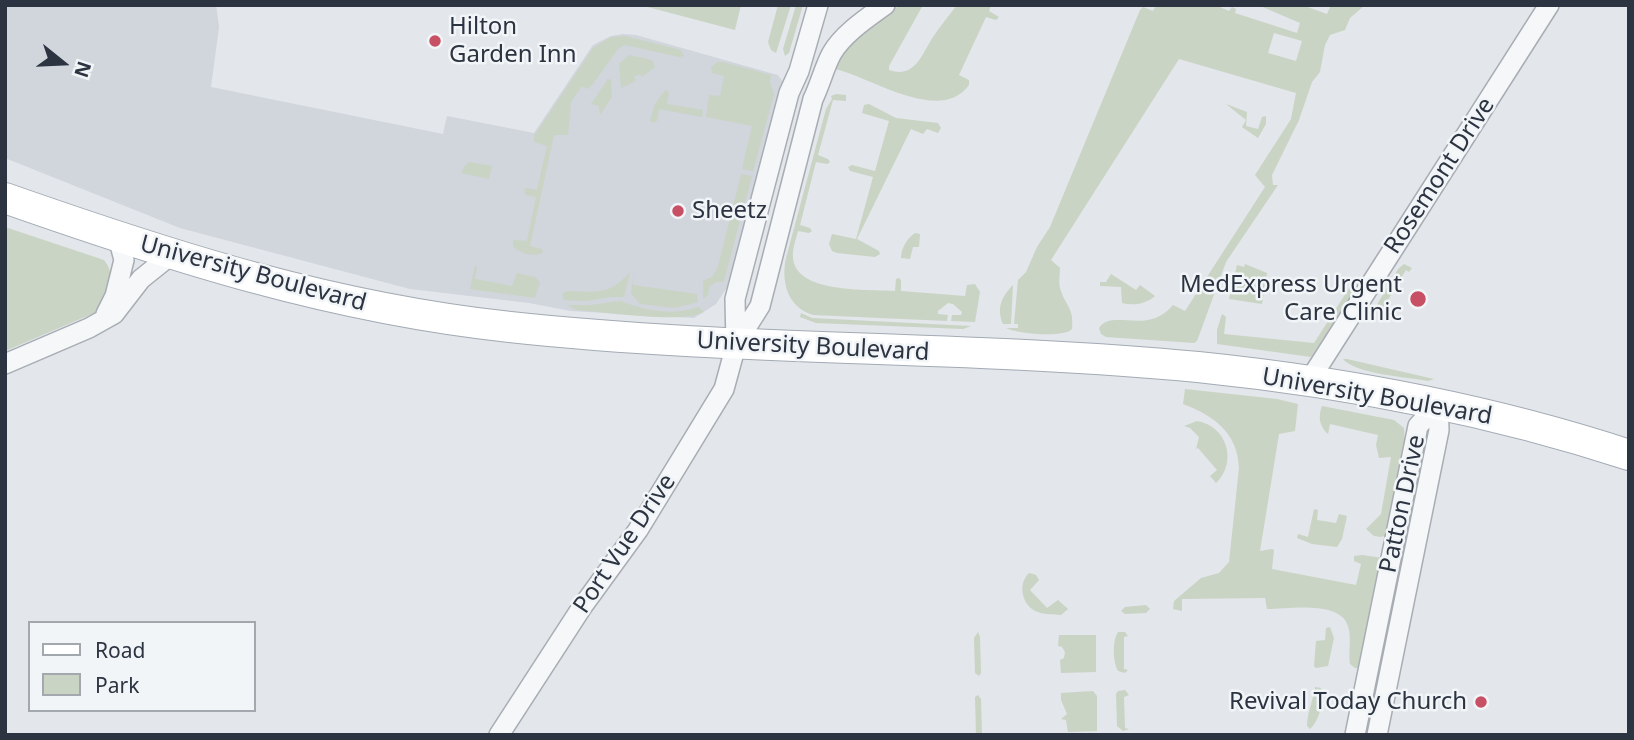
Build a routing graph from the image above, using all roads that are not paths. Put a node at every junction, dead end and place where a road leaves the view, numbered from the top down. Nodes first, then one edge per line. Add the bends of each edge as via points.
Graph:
1 (818, 5) edge
2 (885, 5) edge
3 (1549, 5) edge
4 (5, 198) edge
5 (118, 237) junction
6 (171, 255) junction
7 (102, 321) junction
8 (736, 345) junction
9 (5, 364) edge
10 (1309, 381) junction
11 (1438, 404) junction
12 (1629, 454) edge
13 (499, 735) edge
14 (1355, 735) edge
15 (1377, 735) edge

1 - 8 street via 789,93 735,299
2 - 8 street via 844,40 829,60 813,99 760,306
3 - 10 street, Rosemont Drive
4 - 5 main road, University Boulevard
5 - 6 main road, University Boulevard
5 - 7 street via 124,260 116,296
6 - 7 street
6 - 8 main road, University Boulevard via 298,290 417,314 573,334
7 - 9 street
8 - 10 main road, University Boulevard via 1083,359
8 - 13 street, Port Vue Drive via 728,380 713,411
10 - 11 main road, University Boulevard
11 - 12 main road, University Boulevard
11 - 14 street, Patton Drive via 1419,426
11 - 15 street, Patton Drive via 1439,430

